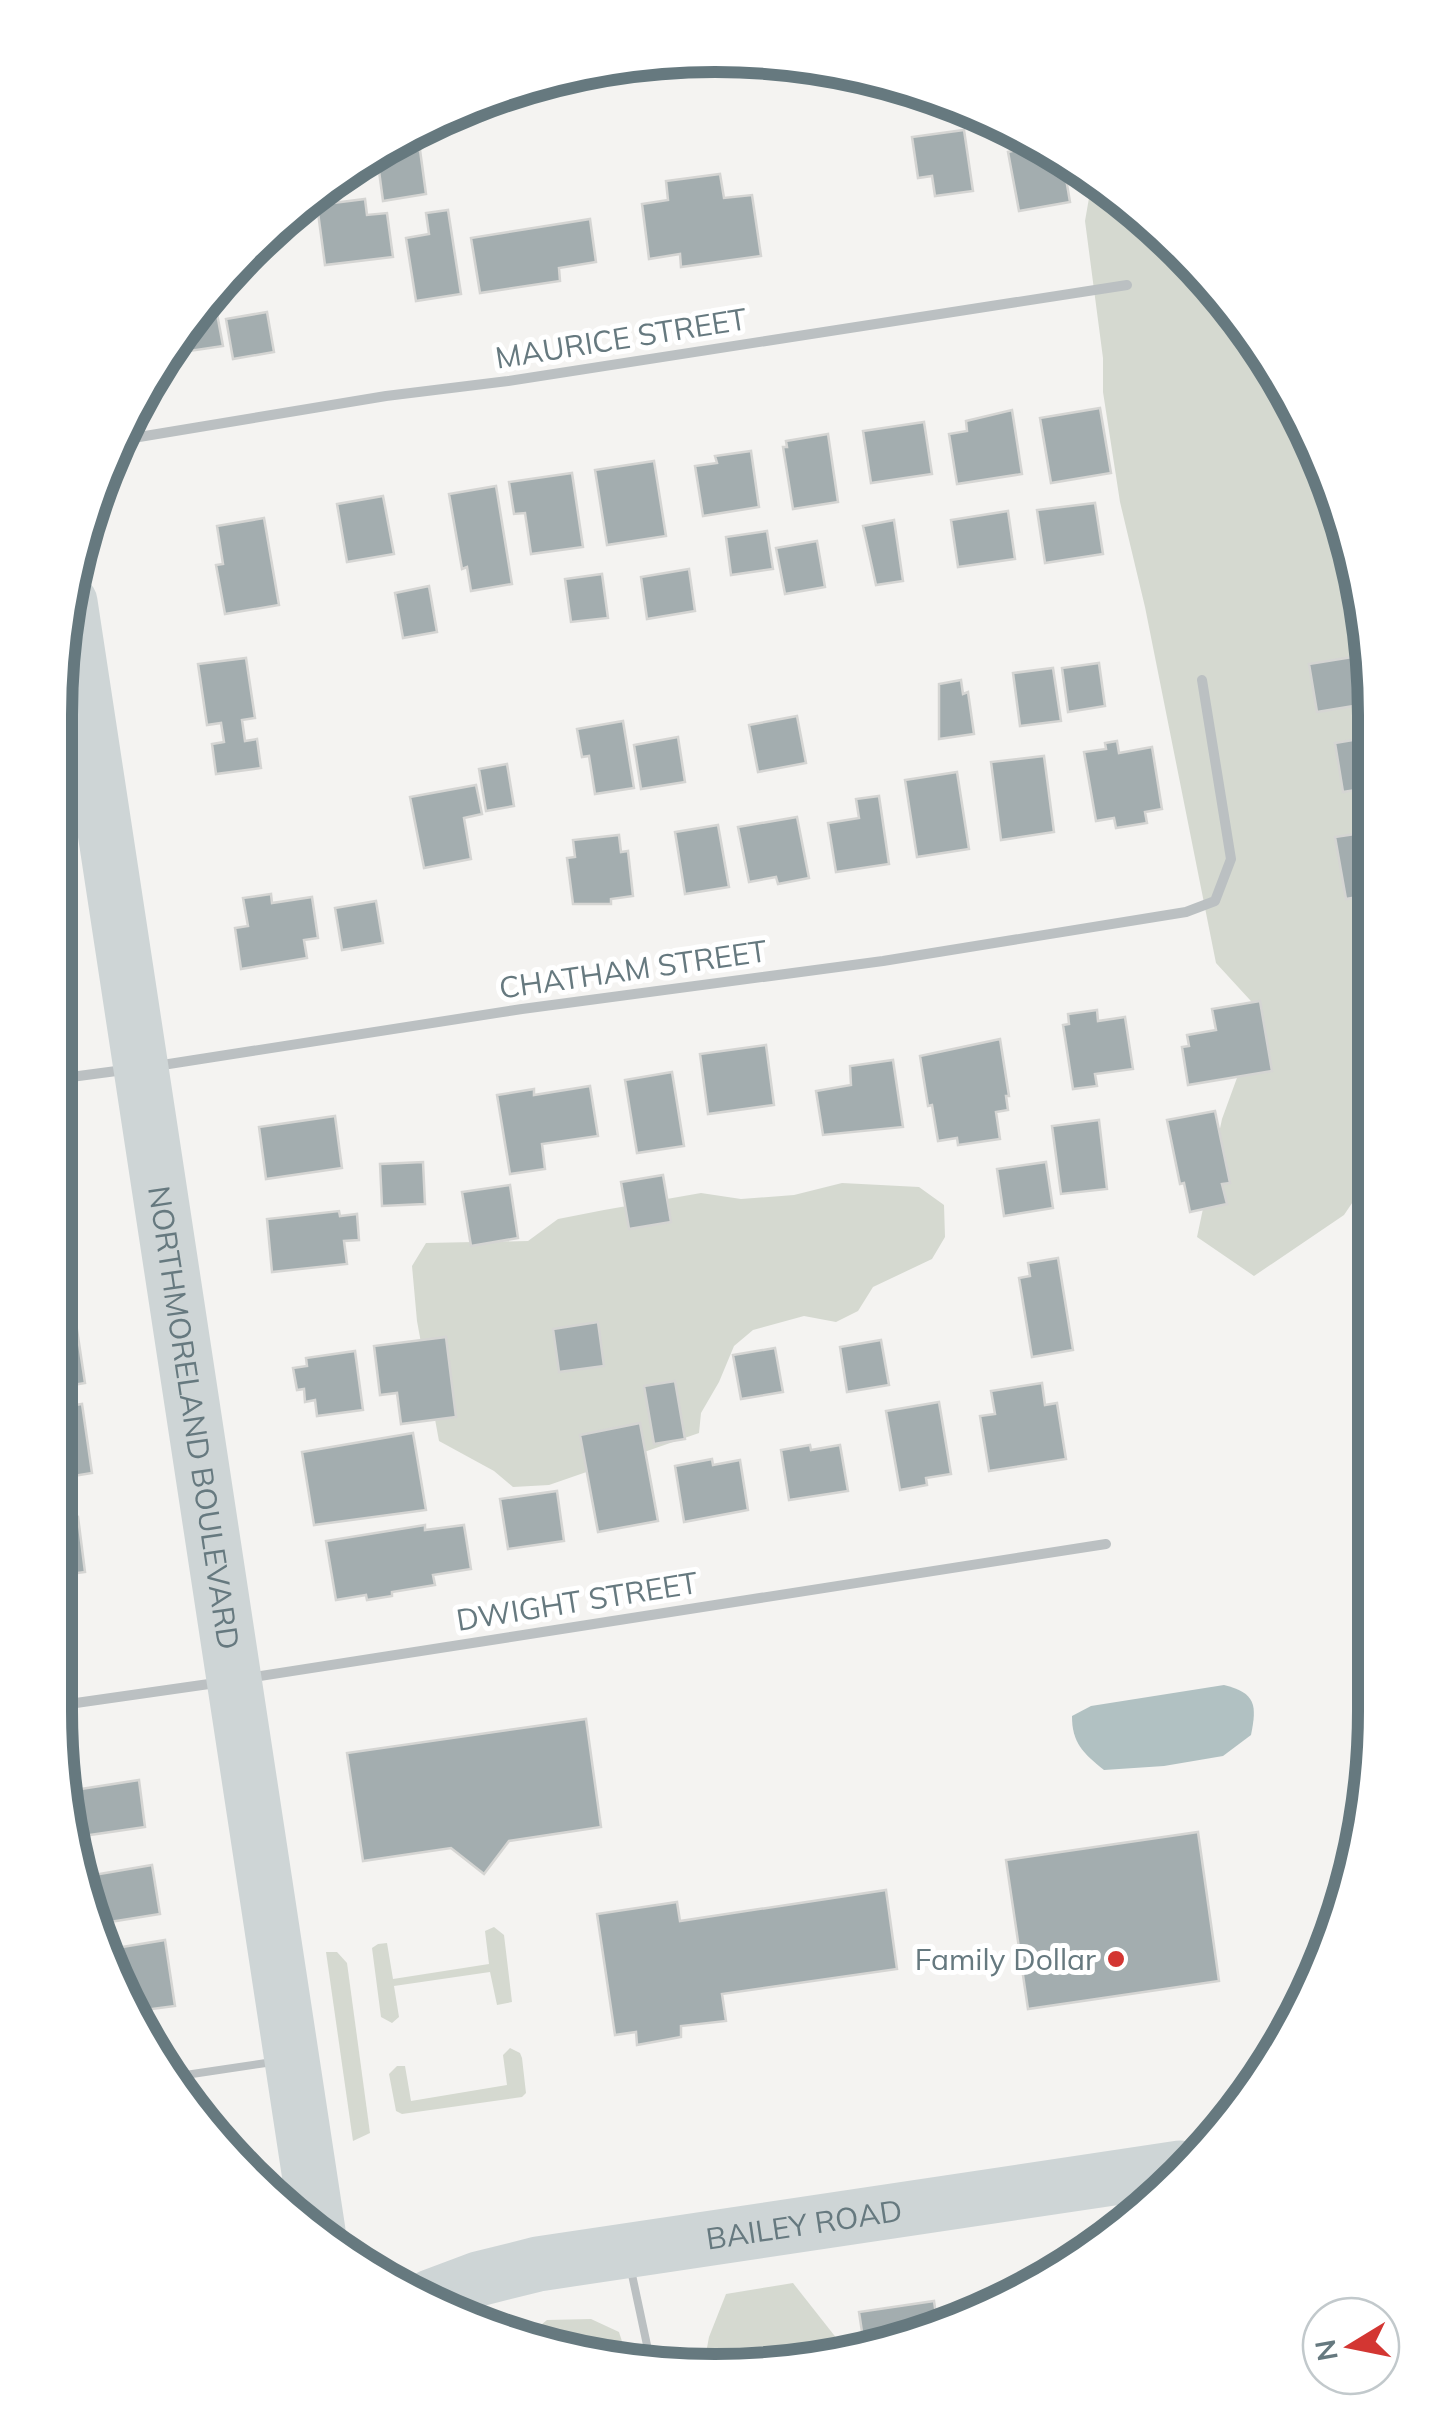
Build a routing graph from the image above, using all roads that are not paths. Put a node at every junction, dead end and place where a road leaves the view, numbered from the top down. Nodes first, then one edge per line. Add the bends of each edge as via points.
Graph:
1 (1127, 285) dead end
2 (136, 438) edge
3 (77, 645) edge
4 (1202, 680) dead end
5 (142, 1068) junction
6 (72, 1077) edge
7 (1106, 1544) dead end
8 (234, 1680) junction
9 (72, 1704) edge
10 (292, 2058) junction
11 (186, 2075) edge
12 (1148, 2185) edge
13 (310, 2209) edge
14 (627, 2251) junction
15 (442, 2292) edge
16 (648, 2350) edge

1 - 2 street, MAURICE STREET
3 - 5 street, NORTHMORELAND BOULEVARD
4 - 5 street, CHATHAM STREET via 1231,859 1215,900 1186,912
5 - 6 street, CHATHAM STREET
5 - 8 street, NORTHMORELAND BOULEVARD
7 - 8 street, DWIGHT STREET
8 - 9 street, DWIGHT STREET
8 - 10 street, NORTHMORELAND BOULEVARD
10 - 11 lane
10 - 13 street, NORTHMORELAND BOULEVARD
12 - 14 street, BAILEY ROAD
14 - 15 street, BAILEY ROAD via 538,2264
14 - 16 lane

